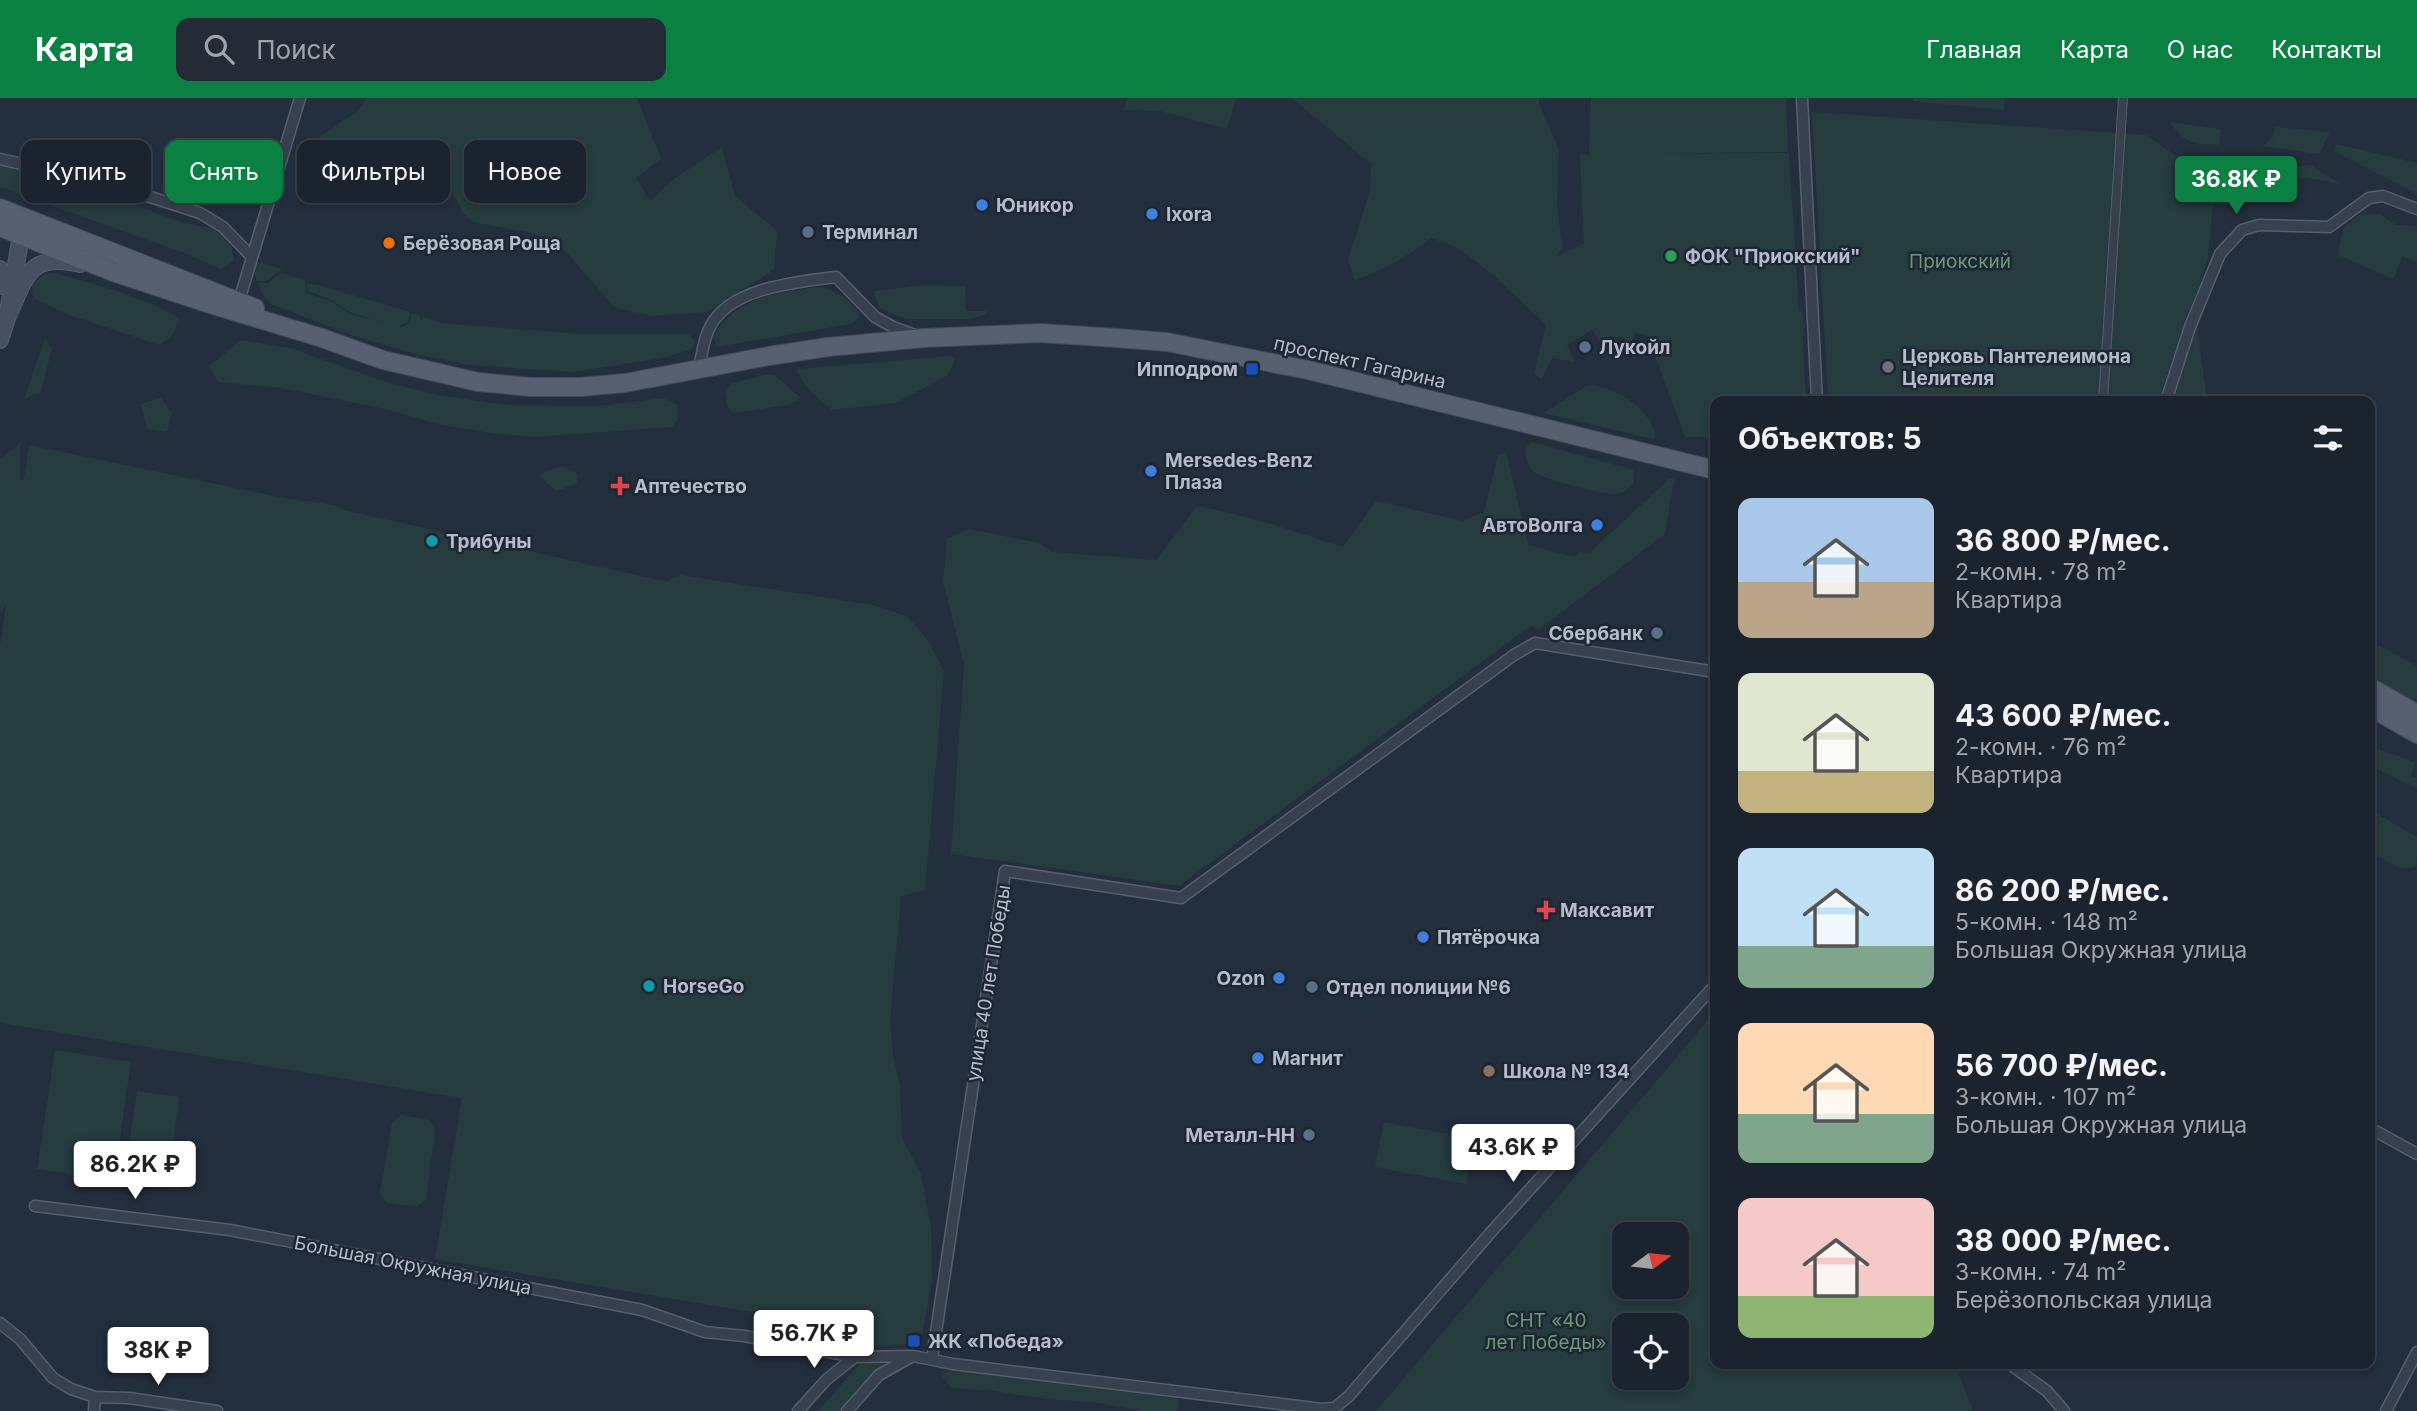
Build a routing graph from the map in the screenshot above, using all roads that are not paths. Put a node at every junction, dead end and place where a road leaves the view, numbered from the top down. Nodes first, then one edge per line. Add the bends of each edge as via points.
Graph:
1 (300, 98) edge
2 (1802, 98) edge
3 (2123, 98) edge
4 (0, 159) edge
5 (0, 208) edge
6 (2417, 209) edge
7 (24, 226) junction
8 (0, 227) edge
9 (252, 257) junction
10 (0, 270) edge
11 (113, 272) junction
12 (0, 286) edge
13 (239, 300) junction
14 (7, 318) junction
15 (322, 338) junction
16 (924, 338) junction
17 (0, 340) edge
18 (699, 369) junction
19 (1817, 396) edge
20 (2103, 396) edge
21 (2168, 396) edge
22 (1710, 469) edge
23 (1710, 671) edge
24 (2375, 690) edge
25 (2375, 710) edge
26 (2417, 714) edge
27 (2417, 734) edge
28 (1710, 991) edge
29 (2375, 1131) edge
30 (2417, 1154) edge
31 (36, 1206) dead end
32 (0, 1323) edge
33 (2417, 1352) edge
34 (913, 1356) junction
35 (855, 1357) junction
36 (932, 1359) junction
37 (2016, 1369) edge
38 (96, 1397) junction
39 (1332, 1409) edge
40 (799, 1410) edge
41 (94, 1411) edge
42 (217, 1411) edge
43 (847, 1411) edge
44 (2064, 1411) edge
45 (2386, 1411) edge

1 - 9 street
2 - 19 street
3 - 20 street
4 - 9 street via 110,184 200,213 223,227
5 - 7 main road
6 - 21 street via 2383,196 2369,198 2329,227 2259,225 2242,230 2220,254
7 - 8 main road
7 - 11 main road
7 - 13 main road
7 - 14 main road
9 - 13 street
10 - 12 main road
11 - 14 main road via 60,260 45,262 28,274
11 - 15 main road
13 - 15 main road
14 - 17 main road
15 - 18 main road, проспект Гагарина via 438,374 530,387 625,383
16 - 18 main road, проспект Гагарина via 828,347
16 - 18 street via 875,317 836,277 786,284 748,296 719,314 704,341
16 - 22 main road, проспект Гагарина via 1055,334 1167,342 1362,383
23 - 36 street, улица 40 лет Победы via 1535,643 1181,898 1005,871
24 - 26 main road
25 - 27 main road
28 - 39 street via 1349,1396
29 - 30 street
31 - 35 street, Большая Окружная улица via 230,1230 642,1310 705,1332
32 - 38 street via 53,1378
33 - 45 street
34 - 35 street, Большая Окружная улица
34 - 36 street, Большая Окружная улица
34 - 43 street via 879,1375
35 - 40 street
36 - 39 street
37 - 44 street via 2047,1391
38 - 41 street
38 - 42 street

